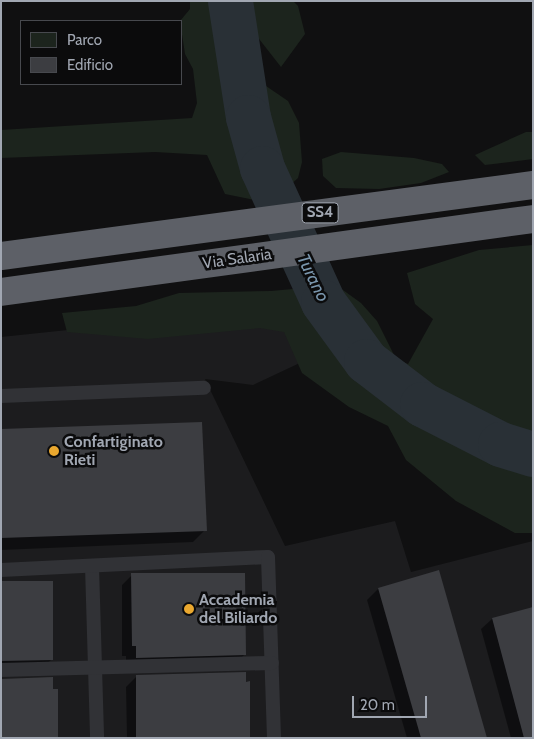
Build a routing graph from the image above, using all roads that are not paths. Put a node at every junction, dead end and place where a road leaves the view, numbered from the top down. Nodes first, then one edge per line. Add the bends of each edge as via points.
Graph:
1 (533, 185) edge
2 (533, 218) edge
3 (1, 256) edge
4 (1, 292) edge
5 (204, 388) dead end
6 (1, 396) edge
7 (92, 566) junction
8 (1, 570) edge
9 (272, 663) junction
10 (95, 668) junction
11 (1, 670) edge
12 (98, 738) edge
13 (274, 738) edge

1 - 3 highway, SS4
2 - 4 highway, Via Salaria / SS4
5 - 6 lane
7 - 8 lane
7 - 9 lane via 268,557
7 - 10 lane
9 - 10 lane
9 - 13 lane
10 - 11 lane
10 - 12 lane

